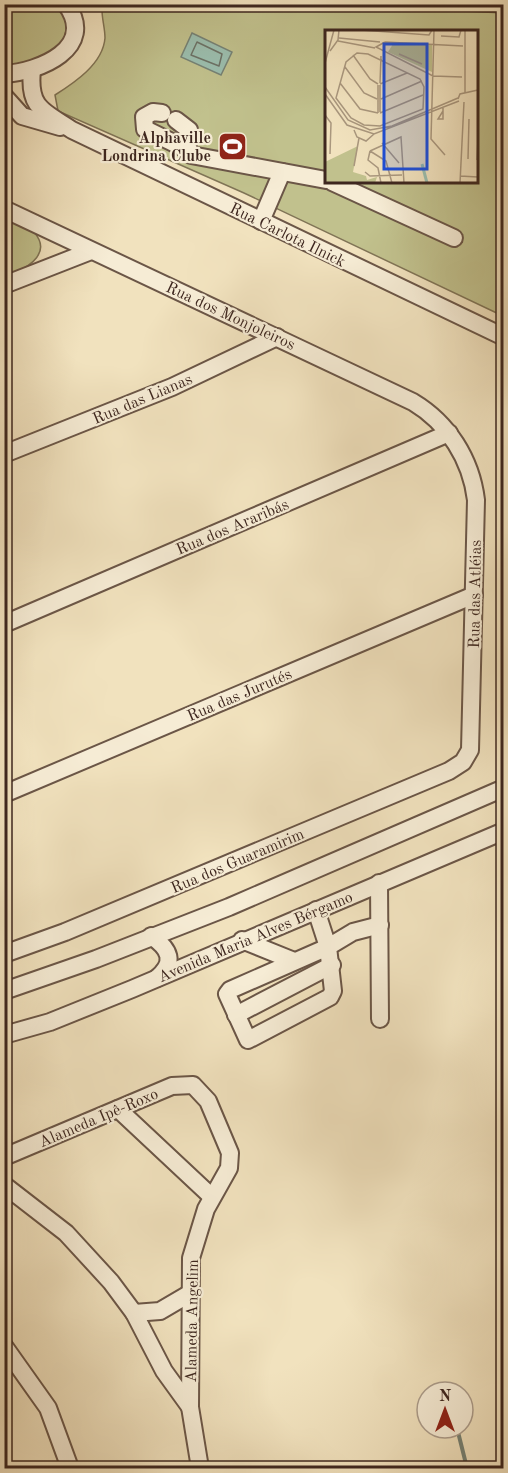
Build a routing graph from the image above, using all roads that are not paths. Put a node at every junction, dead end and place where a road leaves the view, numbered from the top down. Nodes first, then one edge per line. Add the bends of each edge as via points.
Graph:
1 (71, 9) edge
2 (32, 70) junction
3 (4, 74) edge
4 (8, 107) edge
5 (72, 130) junction
6 (188, 150) junction
7 (282, 172) junction
8 (325, 180) edge
9 (334, 183) edge
10 (4, 209) edge
11 (261, 221) junction
12 (454, 238) dead end
13 (91, 251) junction
14 (4, 285) edge
15 (277, 337) junction
16 (504, 337) edge
17 (449, 434) junction
18 (4, 454) edge
19 (474, 595) junction
20 (8, 620) edge
21 (466, 759) joint
22 (504, 788) edge
23 (4, 794) edge
24 (504, 831) edge
25 (379, 883) junction
26 (315, 910) junction
27 (380, 925) junction
28 (151, 936) junction
29 (242, 940) junction
30 (328, 947) junction
31 (4, 954) edge
32 (294, 961) junction
33 (332, 965) junction
34 (156, 979) junction
35 (4, 991) edge
36 (236, 1015) junction
37 (380, 1019) dead end
38 (4, 1035) edge
39 (192, 1086) joint
40 (118, 1109) junction
41 (4, 1157) edge
42 (4, 1185) edge
43 (212, 1197) junction
44 (189, 1294) junction
45 (134, 1313) junction
46 (4, 1346) edge
47 (190, 1407) junction
48 (70, 1468) edge
49 (200, 1468) edge

1 - 2 street via 74,34 67,49
2 - 3 street
2 - 5 street, Rua Carlota Ilnick via 30,91 36,105
4 - 5 street, Rua Carlota Ilnick via 32,121
5 - 11 street, Rua Carlota Ilnick
6 - 6 street via 189,130 169,116 153,112 144,117 145,129
6 - 7 street via 191,155
7 - 8 street
7 - 11 street
9 - 12 street
10 - 13 street, Rua dos Monjoleiros
11 - 16 street, Rua Carlota Ilnick
13 - 14 street
13 - 15 street, Rua dos Monjoleiros
15 - 17 street, Rua dos Monjoleiros via 413,402 435,417
15 - 18 street, Rua das Lianas via 172,387
17 - 19 street, Rua das Atléias via 464,459 475,492
17 - 20 street, Rua dos Araribás
19 - 21 street, Rua das Atléias via 470,750
19 - 23 street, Rua das Jurutés
21 - 31 street, Rua dos Guaramirim via 449,771 76,928
22 - 28 street via 240,902
24 - 25 street, Avenida Maria Alves Bérgamo
25 - 26 street, Avenida Maria Alves Bérgamo
25 - 27 street
26 - 29 street, Avenida Maria Alves Bérgamo
26 - 30 street
27 - 30 street via 353,932
27 - 37 street
28 - 34 street via 165,946 169,958 166,970
28 - 35 street
29 - 32 street
29 - 34 street, Avenida Maria Alves Bérgamo
30 - 32 street
30 - 33 street
32 - 36 street via 230,990 227,994
33 - 36 street
33 - 36 street via 334,982 330,997 252,1040
34 - 38 street, Avenida Maria Alves Bérgamo via 50,1022
39 - 40 street, Alameda Ipê-Roxo via 172,1086
39 - 43 street, Alameda Angelim via 208,1101 230,1153 229,1168
40 - 41 street, Alameda Ipê-Roxo
40 - 43 street
42 - 45 street via 66,1233
43 - 44 street, Alameda Angelim via 193,1247
44 - 45 street via 160,1311
44 - 47 street, Alameda Angelim
45 - 47 street via 164,1371
46 - 48 street via 48,1408
47 - 49 street, Alameda Angelim

